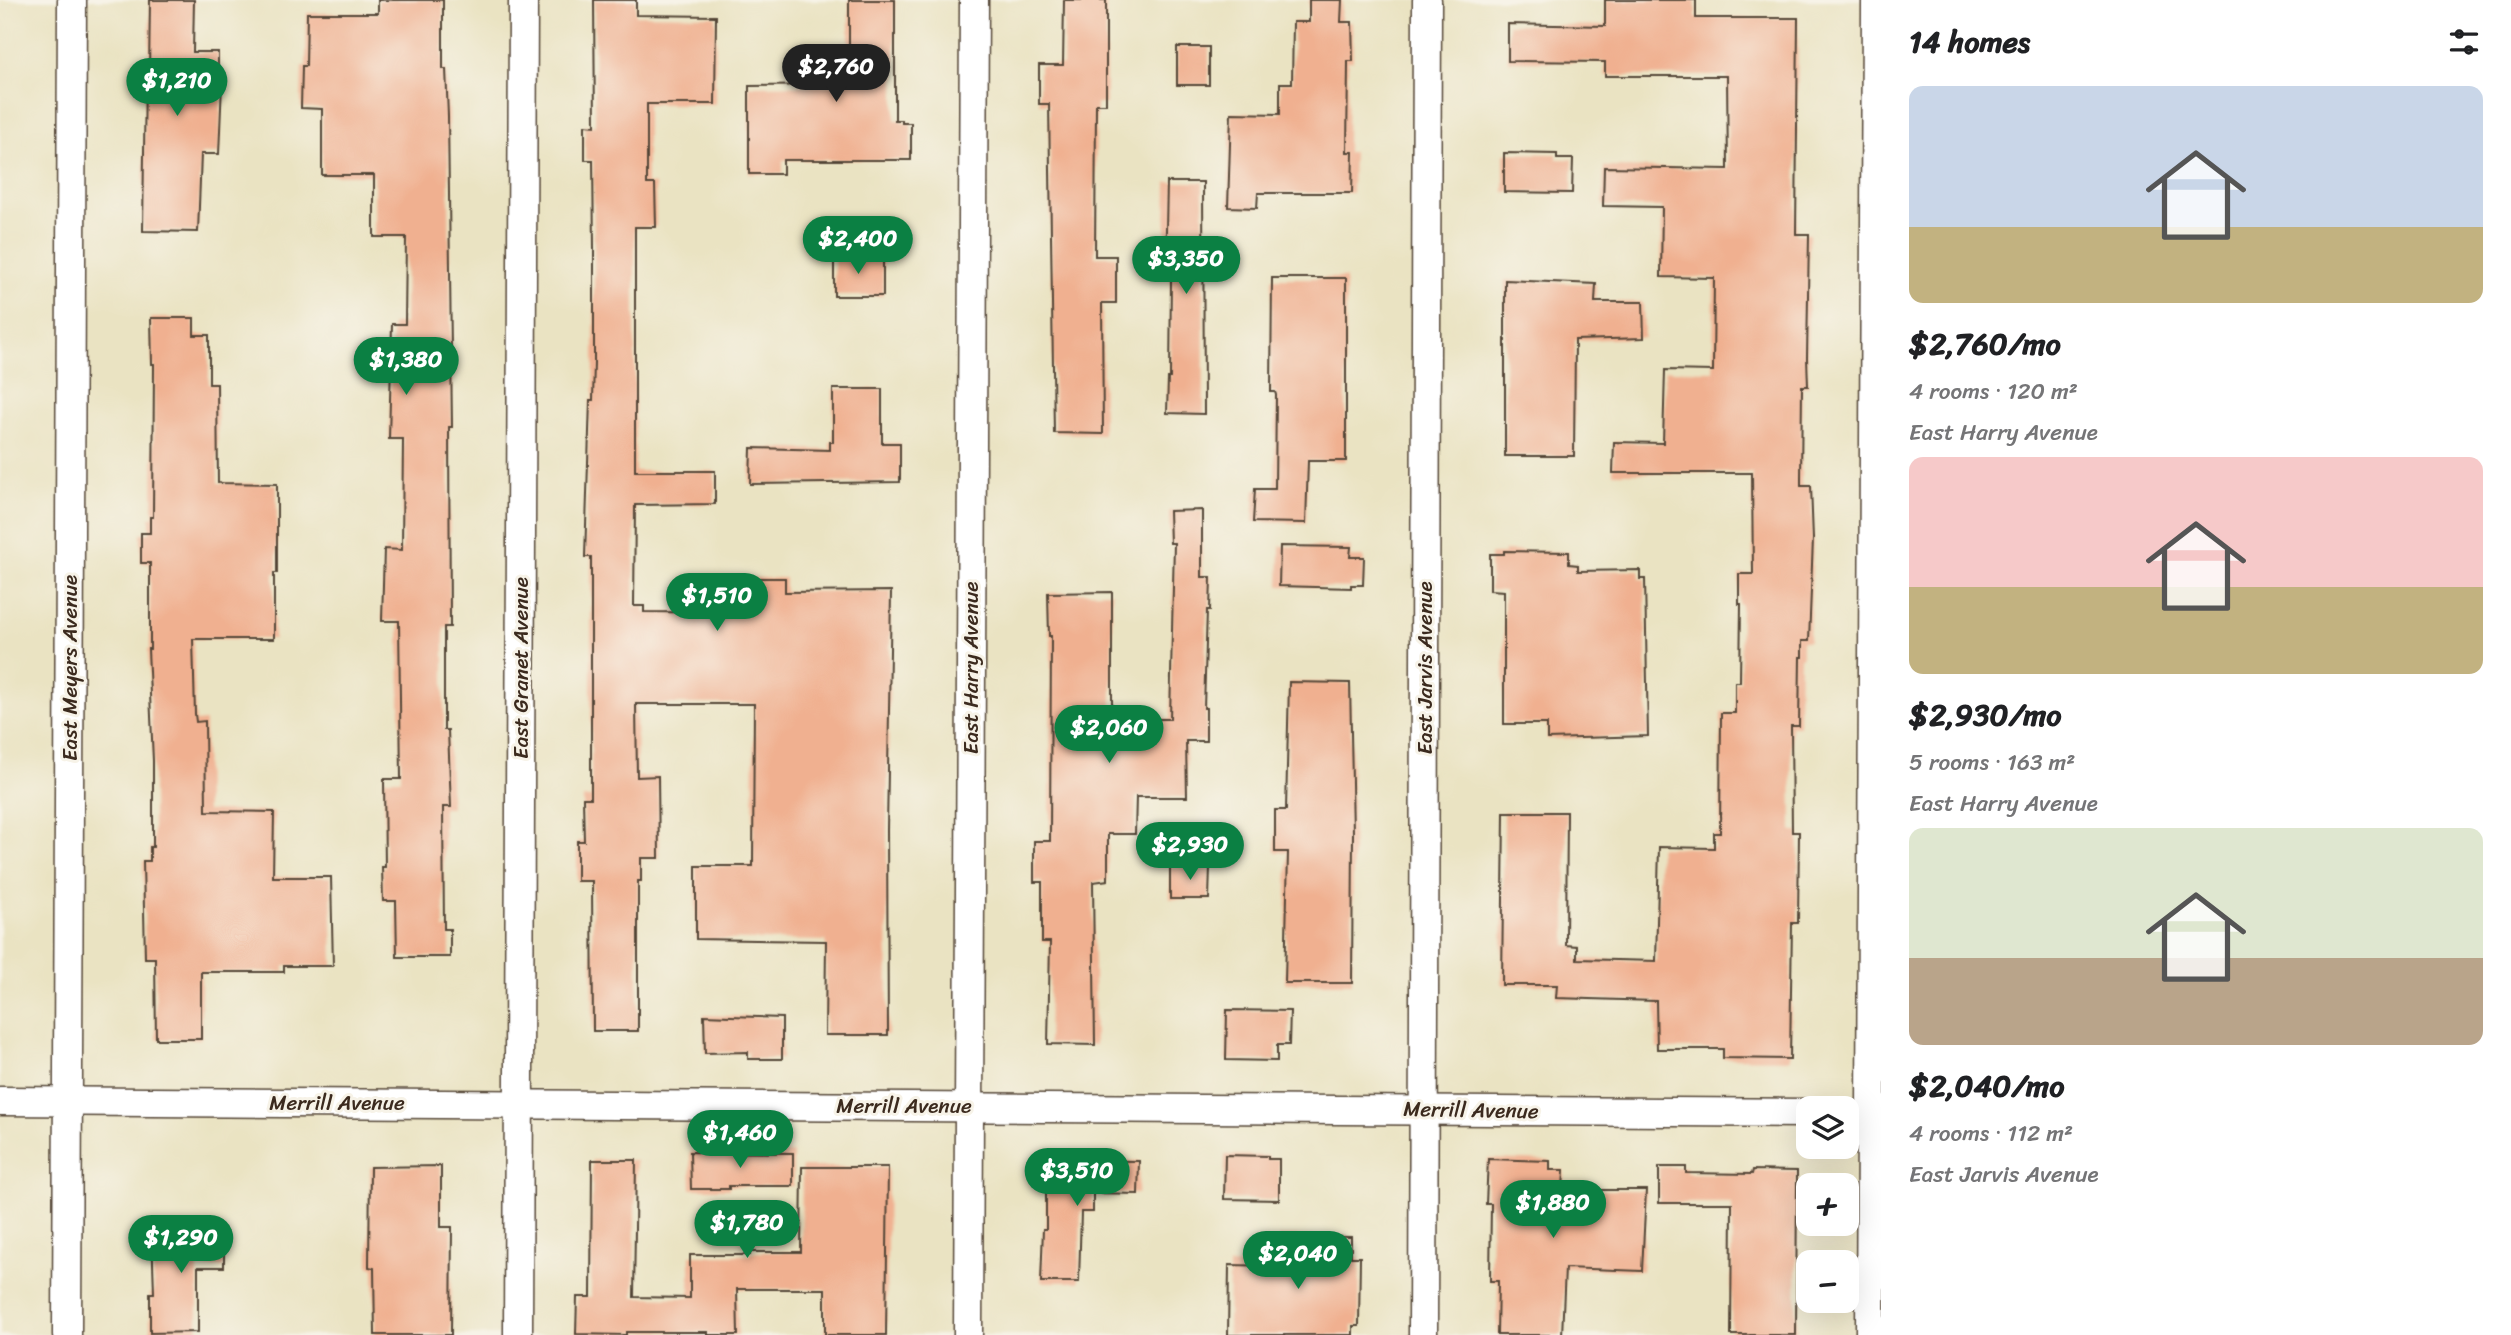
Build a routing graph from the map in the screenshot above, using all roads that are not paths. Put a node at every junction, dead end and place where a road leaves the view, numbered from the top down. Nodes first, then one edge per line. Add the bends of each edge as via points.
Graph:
1 (72, 0) edge
2 (523, 0) edge
3 (974, 0) edge
4 (1427, 0) edge
5 (1876, 0) edge
6 (0, 1101) edge
7 (68, 1101) junction
8 (520, 1104) junction
9 (969, 1107) junction
10 (1424, 1109) junction
11 (1796, 1113) edge
12 (1866, 1113) edge
13 (67, 1335) edge
14 (518, 1335) edge
15 (968, 1335) edge
16 (1423, 1335) edge
17 (1870, 1335) edge

1 - 7 street, East Meyers Avenue
2 - 8 street, East Granet Avenue
3 - 9 street, East Harry Avenue
4 - 10 street, East Jarvis Avenue
5 - 12 street
6 - 7 street, Merrill Avenue
7 - 8 street, Merrill Avenue
7 - 13 street, East Meyers Avenue
8 - 9 street, Merrill Avenue
8 - 14 street, East Granet Avenue
9 - 10 street, Merrill Avenue
9 - 15 street, East Harry Avenue
10 - 11 street, Merrill Avenue
10 - 16 street, East Jarvis Avenue
12 - 17 street

